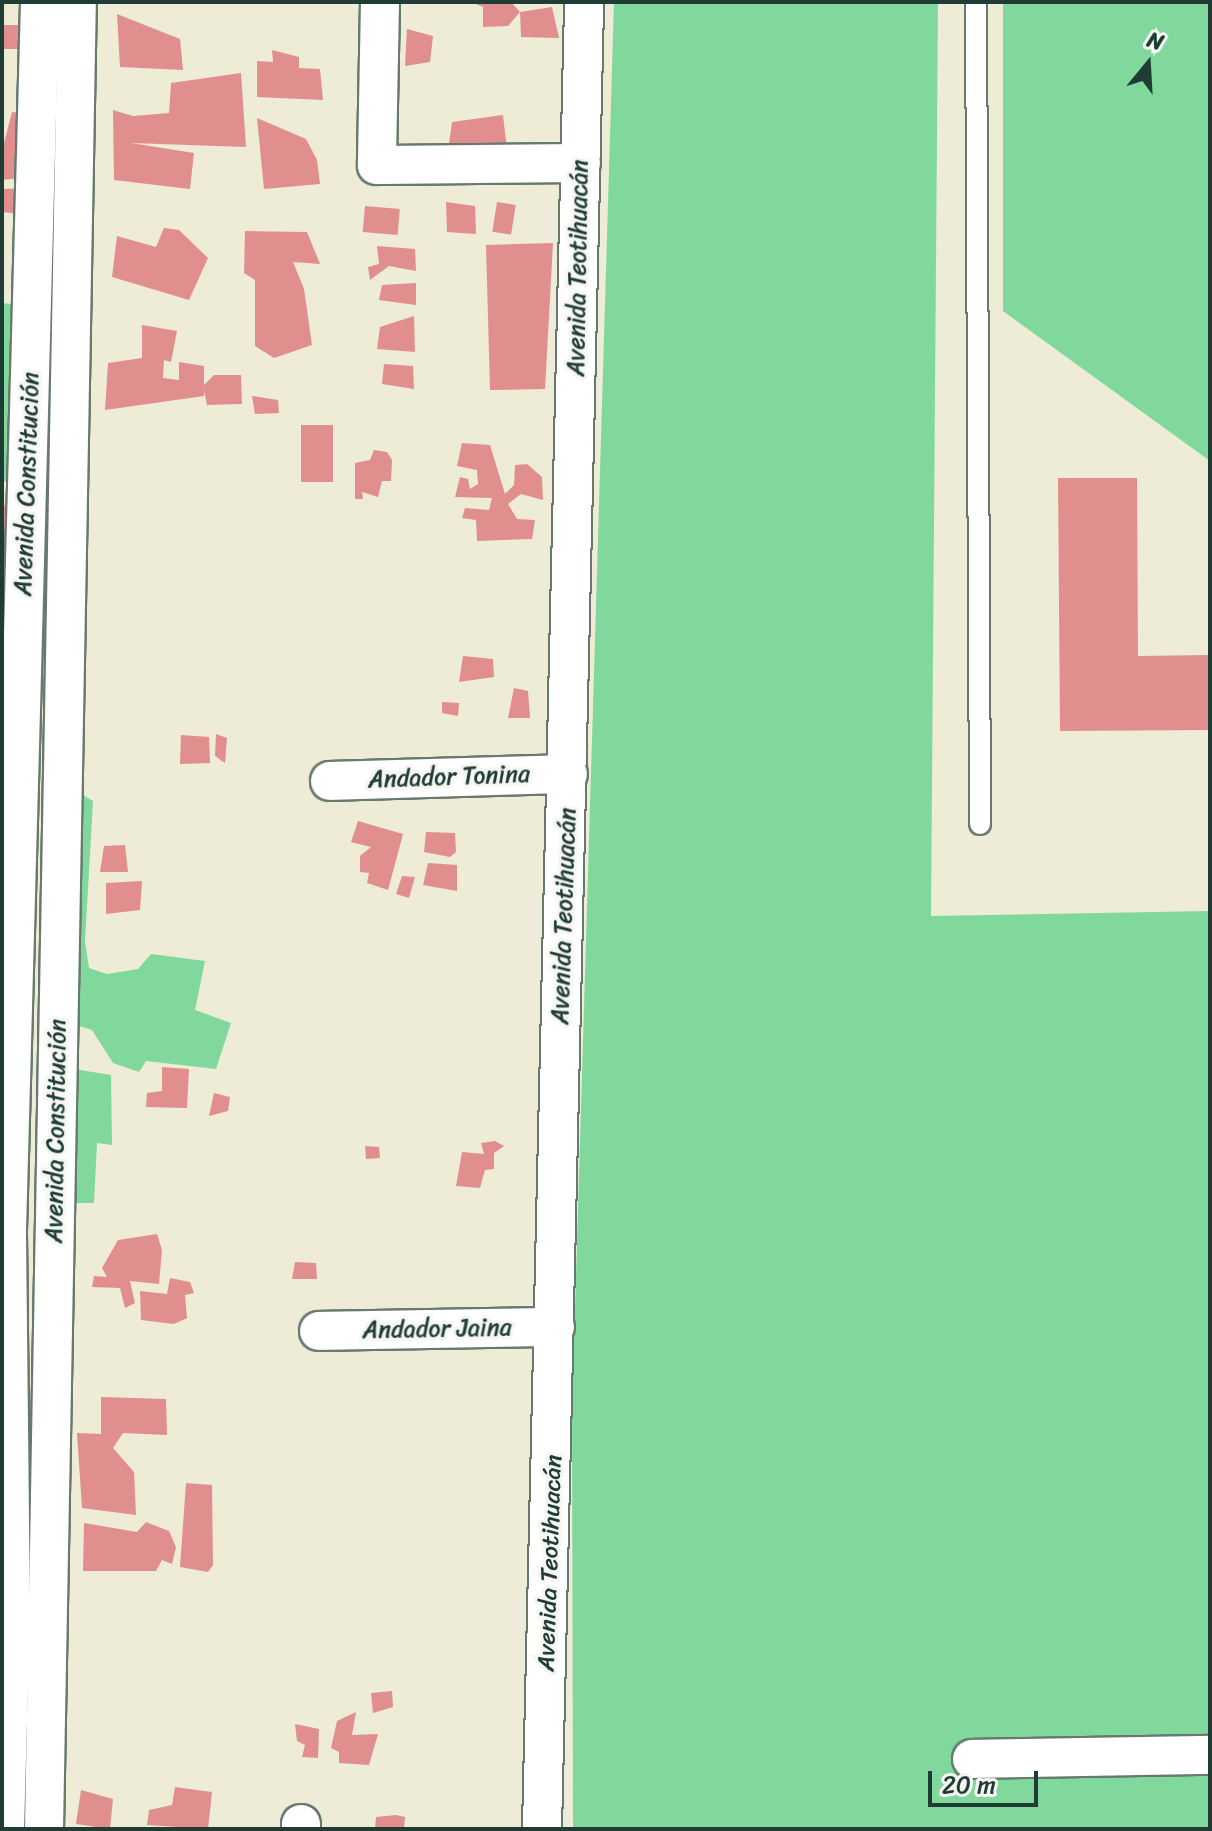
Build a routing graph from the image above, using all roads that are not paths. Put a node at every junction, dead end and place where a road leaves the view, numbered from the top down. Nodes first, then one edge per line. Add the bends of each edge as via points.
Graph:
1 (40, 2) edge
2 (77, 2) edge
3 (380, 2) edge
4 (584, 2) edge
5 (976, 2) edge
6 (581, 163) junction
7 (23, 616) junction
8 (65, 616) junction
9 (568, 774) junction
10 (330, 781) dead end
11 (980, 824) dead end
12 (555, 1327) junction
13 (319, 1331) dead end
14 (8, 1442) junction
15 (51, 1445) junction
16 (1210, 1755) edge
17 (972, 1759) dead end
18 (5, 1829) edge
19 (44, 1829) edge
20 (542, 1829) edge

1 - 7 street, Avenida Constitución
2 - 8 street, Avenida Constitución
3 - 6 street via 377,165
4 - 6 street, Avenida Teotihuacán
5 - 11 lane
6 - 9 street, Avenida Teotihuacán
7 - 8 street
7 - 14 street, Avenida Constitución via 7,1230
8 - 15 street, Avenida Constitución
9 - 10 street, Andador Tonina
9 - 12 street, Avenida Teotihuacán
12 - 13 street, Andador Jaina
12 - 20 street, Avenida Teotihuacán
14 - 15 street
14 - 18 street, Avenida Constitución
15 - 19 street, Avenida Constitución
16 - 17 street

